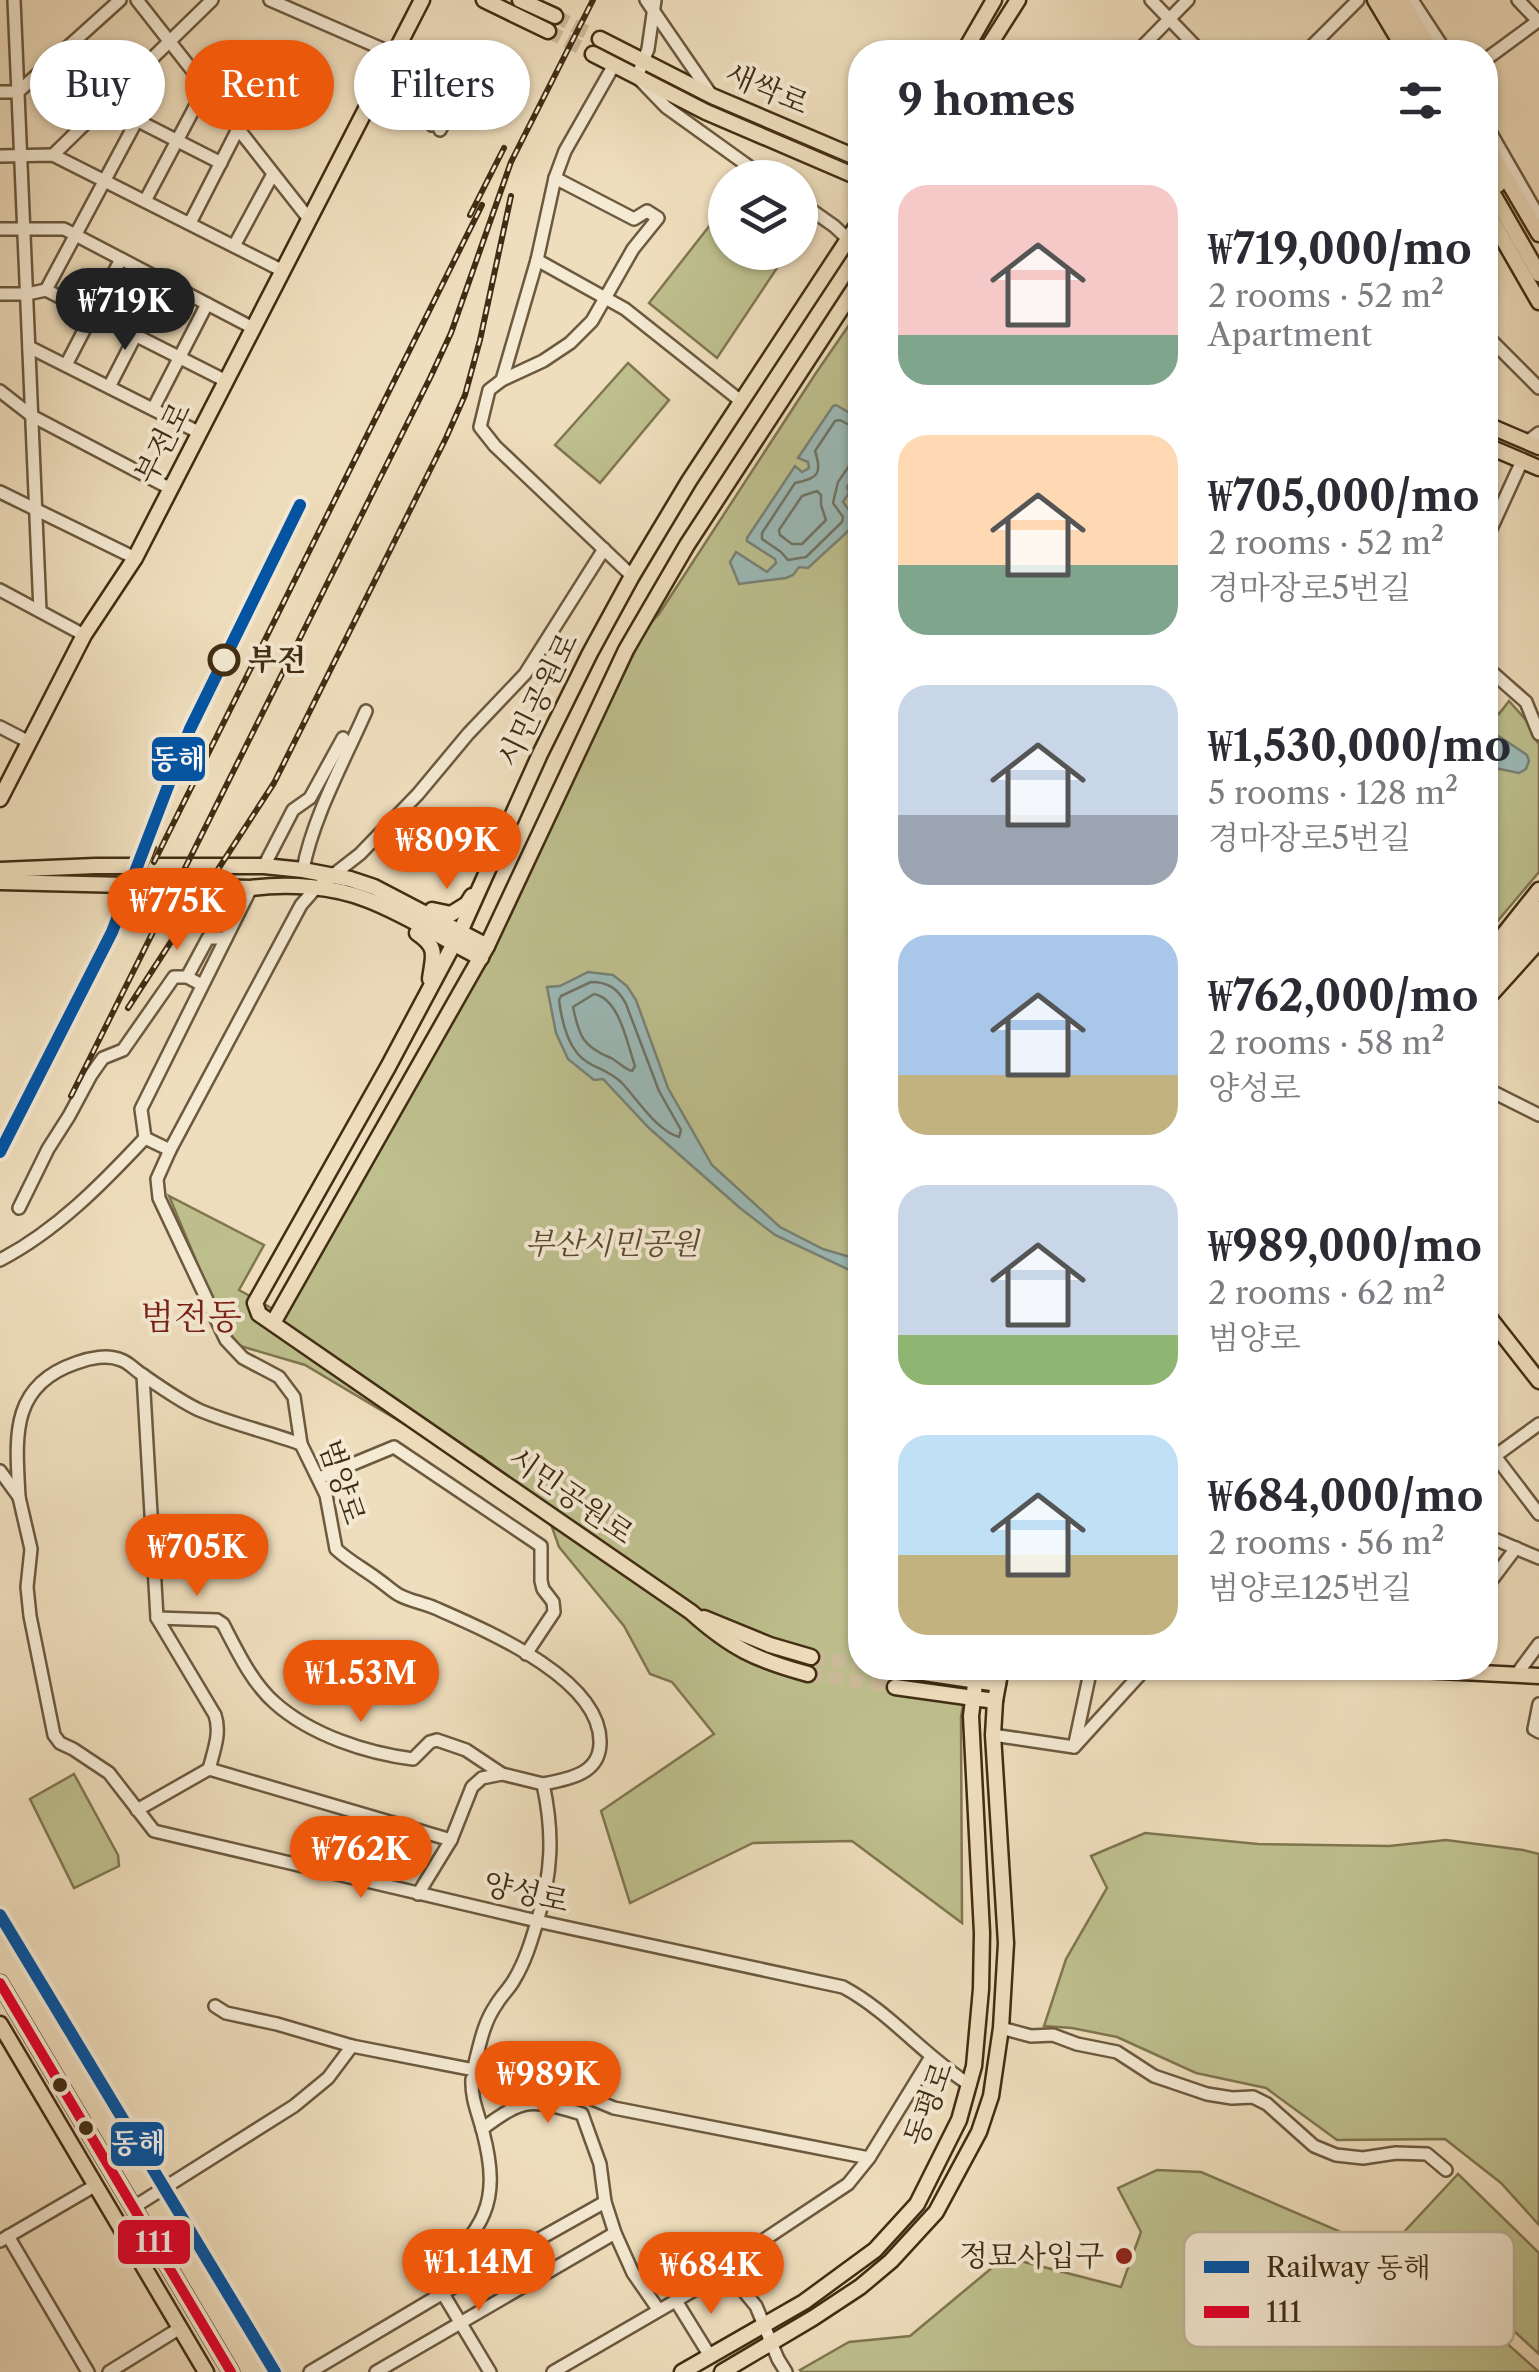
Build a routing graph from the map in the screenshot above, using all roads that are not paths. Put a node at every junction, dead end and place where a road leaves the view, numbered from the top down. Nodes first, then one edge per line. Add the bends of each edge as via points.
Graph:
1 (14, 0) edge
2 (120, 0) edge
3 (137, 0) edge
4 (212, 0) edge
5 (270, 0) edge
6 (422, 0) edge
7 (484, 0) edge
8 (520, 0) edge
9 (994, 0) edge
10 (1018, 0) edge
11 (1151, 0) edge
12 (1188, 0) edge
13 (1358, 0) edge
14 (1365, 0) edge
15 (1401, 0) edge
16 (1412, 0) edge
17 (1518, 0) edge
18 (1381, 3) edge
19 (651, 4) edge
20 (555, 16) tunnel mouth
21 (0, 18) edge
22 (15, 18) junction
23 (1169, 20) junction
24 (548, 31) tunnel mouth
25 (600, 39) tunnel mouth
26 (362, 40) edge
27 (401, 40) edge
28 (971, 40) edge
29 (993, 40) edge
30 (1150, 40) edge
31 (1190, 40) edge
32 (1318, 40) edge
33 (1388, 40) edge
34 (1400, 40) edge
35 (1410, 40) edge
36 (1425, 40) edge
37 (1438, 40) edge
38 (169, 42) junction
39 (165, 46) edge
40 (1498, 50) edge
41 (593, 54) tunnel mouth
42 (643, 61) junction
43 (185, 62) edge
44 (614, 64) junction
45 (637, 77) junction
46 (0, 92) edge
47 (18, 92) junction
48 (712, 96) junction
49 (185, 125) edge
50 (78, 130) edge
51 (132, 130) edge
52 (157, 130) edge
53 (238, 130) joint
54 (355, 130) edge
55 (177, 140) junction
56 (848, 146) edge
57 (1498, 146) edge
58 (833, 147) junction
59 (848, 154) edge
60 (53, 155) junction
61 (0, 156) edge
62 (21, 156) junction
63 (740, 160) edge
64 (221, 163) junction
65 (1498, 164) edge
66 (848, 173) edge
67 (274, 174) junction
68 (555, 178) junction
69 (105, 181) junction
70 (1498, 184) edge
71 (145, 201) junction
72 (1498, 203) edge
73 (818, 215) edge
74 (1539, 217) edge
75 (309, 219) junction
76 (190, 223) junction
77 (0, 229) edge
78 (24, 229) junction
79 (1499, 232) edge
80 (1539, 234) edge
81 (74, 235) junction
82 (848, 239) joint
83 (234, 246) junction
84 (1539, 254) edge
85 (121, 259) junction
86 (537, 260) junction
87 (283, 271) junction
88 (1539, 274) edge
89 (163, 282) junction
90 (46, 290) junction
91 (0, 294) edge
92 (27, 294) junction
93 (606, 296) junction
94 (848, 298) edge
95 (1539, 302) edge
96 (207, 304) junction
97 (92, 313) junction
98 (254, 328) junction
99 (136, 335) junction
100 (29, 347) junction
101 (1498, 347) edge
102 (180, 357) junction
103 (66, 365) junction
104 (226, 380) junction
105 (502, 380) junction
106 (110, 387) junction
107 (1539, 388) edge
108 (0, 391) edge
109 (742, 402) junction
110 (154, 409) junction
111 (32, 416) junction
112 (1498, 428) edge
113 (200, 432) junction
114 (1535, 441) edge
115 (1498, 451) edge
116 (1522, 461) junction
117 (1539, 468) edge
118 (171, 489) junction
119 (0, 492) edge
120 (36, 510) junction
121 (1498, 514) edge
122 (604, 549) junction
123 (135, 558) junction
124 (632, 576) junction
125 (0, 590) edge
126 (40, 611) junction
127 (84, 635) junction
128 (1498, 677) edge
129 (366, 710) dead end
130 (0, 727) edge
131 (1539, 734) edge
132 (343, 738) dead end
133 (29, 742) junction
134 (0, 799) edge
135 (264, 866) junction
136 (0, 870) edge
137 (303, 870) junction
138 (333, 876) junction
139 (0, 882) edge
140 (482, 884) junction
141 (251, 888) junction
142 (316, 889) junction
143 (1539, 890) edge
144 (1539, 909) edge
145 (409, 913) junction
146 (1539, 926) edge
147 (226, 938) junction
148 (457, 938) junction
149 (1539, 941) edge
150 (1498, 942) edge
151 (484, 952) junction
152 (1498, 955) edge
153 (1498, 972) edge
154 (187, 977) junction
155 (202, 984) junction
156 (1498, 987) edge
157 (430, 988) junction
158 (1498, 1094) edge
159 (1539, 1115) edge
160 (144, 1138) junction
161 (170, 1150) junction
162 (19, 1208) dead end
163 (0, 1260) edge
164 (273, 1322) junction
165 (1498, 1329) edge
166 (143, 1375) junction
167 (1539, 1381) edge
168 (1539, 1424) edge
169 (301, 1444) junction
170 (1498, 1454) edge
171 (1498, 1460) edge
172 (0, 1471) edge
173 (318, 1478) junction
174 (19, 1497) junction
175 (1539, 1514) edge
176 (1498, 1540) edge
177 (1516, 1548) junction
178 (1539, 1558) edge
179 (1498, 1572) edge
180 (691, 1612) junction
181 (157, 1618) junction
182 (1539, 1644) edge
183 (526, 1654) junction
184 (811, 1657) tunnel mouth
185 (808, 1674) tunnel mouth
186 (1498, 1674) edge
187 (1516, 1675) junction
188 (1539, 1676) edge
189 (975, 1680) edge
190 (989, 1680) edge
191 (999, 1680) edge
192 (1088, 1680) edge
193 (1135, 1680) edge
194 (998, 1684) junction
195 (894, 1687) tunnel mouth
196 (972, 1697) junction
197 (995, 1701) junction
198 (1539, 1704) edge
199 (1539, 1732) edge
200 (994, 1735) junction
201 (1074, 1747) junction
202 (209, 1768) junction
203 (502, 1774) junction
204 (543, 1784) junction
205 (137, 1810) junction
206 (451, 1840) junction
207 (418, 1894) junction
208 (537, 1921) junction
209 (0, 1983) edge
210 (215, 2006) dead end
211 (0, 2024) edge
212 (1001, 2028) junction
213 (352, 2046) junction
214 (931, 2058) junction
215 (475, 2063) dead end
216 (472, 2079) dead end
217 (970, 2085) junction
218 (586, 2097) junction
219 (582, 2114) junction
220 (482, 2129) junction
221 (869, 2158) junction
222 (1446, 2170) dead end
223 (96, 2185) junction
224 (605, 2202) junction
225 (134, 2208) junction
226 (616, 2233) junction
227 (4, 2238) edge
228 (728, 2270) junction
229 (442, 2293) junction
230 (676, 2300) junction
231 (658, 2310) junction
232 (460, 2322) junction
233 (766, 2324) junction
234 (180, 2328) junction
235 (771, 2344) junction
236 (710, 2356) junction
237 (88, 2372) edge
238 (109, 2372) edge
239 (206, 2372) edge
240 (231, 2372) edge
241 (310, 2372) edge
242 (376, 2372) edge
243 (490, 2372) edge
244 (553, 2372) edge
245 (682, 2372) edge
246 (722, 2372) edge
247 (786, 2372) edge

1 - 22 street
2 - 47 street
3 - 38 street
4 - 38 street
5 - 26 street
6 - 27 main road, 부전로
7 - 24 main road
8 - 20 main road
9 - 28 main road
10 - 29 main road
11 - 23 street
12 - 23 street
13 - 32 street
14 - 33 main road
15 - 36 main road
16 - 37 street
17 - 40 street via 1538,21
18 - 34 main road
18 - 35 main road
19 - 42 street
19 - 48 street
21 - 22 street
22 - 47 street
23 - 30 street
23 - 31 street
25 - 42 main road, 새싹로
38 - 39 street
38 - 43 street
41 - 44 main road, 새싹로
42 - 45 street
42 - 48 main road, 새싹로
44 - 45 main road, 새싹로
44 - 68 street
45 - 63 street, 새싹로 via 666,108
45 - 66 main road, 새싹로
46 - 47 street
47 - 62 street
48 - 58 main road, 새싹로
49 - 55 street
50 - 60 street
51 - 69 street
52 - 55 street
53 - 64 street
53 - 67 street
54 - 75 main road, 부전로
55 - 64 street
55 - 71 street
56 - 58 main road
57 - 74 street
58 - 59 main road, 새싹로
60 - 62 street
60 - 69 street
61 - 62 street
62 - 78 street
64 - 76 street
65 - 80 main road
67 - 75 street
67 - 83 street
68 - 86 street
68 - 93 street via 634,219 647,210 658,218
69 - 71 street
69 - 81 street
70 - 84 main road
71 - 76 street
72 - 88 main road
73 - 82 street
75 - 87 main road, 부전로
76 - 83 street
77 - 78 street
78 - 81 street
78 - 92 street
79 - 95 main road
81 - 85 street
81 - 90 street
82 - 109 main road, 시민공원로
83 - 87 street
85 - 89 street
85 - 97 street
86 - 93 street
86 - 105 street
87 - 98 main road, 부전로
89 - 96 street
89 - 99 street
90 - 92 street
90 - 97 street
91 - 92 street
92 - 100 street
93 - 105 street via 570,343
93 - 109 street
94 - 151 main road, 시민공원로 via 626,650
96 - 98 street
96 - 102 street
97 - 99 street
97 - 103 street
98 - 104 main road, 부전로
99 - 102 street
99 - 106 street
100 - 103 street
100 - 111 street
101 - 107 street
102 - 104 street
102 - 110 street
103 - 106 street
104 - 113 main road, 부전로
105 - 122 street via 489,390 480,426
106 - 110 street
108 - 111 street
109 - 124 main road, 시민공원로
110 - 113 street
111 - 118 street
111 - 120 street
112 - 114 main road
113 - 118 main road, 부전로
115 - 116 main road
116 - 117 main road
116 - 121 street
118 - 123 main road, 부전로
119 - 120 street
120 - 123 street
120 - 126 street
122 - 124 street
122 - 138 street, 시민공원로 via 525,674 418,794
123 - 127 main road, 부전로
124 - 140 main road, 시민공원로
125 - 126 street
126 - 127 street
127 - 133 main road, 부전로
128 - 131 street via 1526,702
129 - 137 street
130 - 133 street
132 - 135 street
133 - 134 main road, 부전로
135 - 136 main road
135 - 137 main road
137 - 138 main road
138 - 142 street, 범양로
138 - 145 main road via 374,887
139 - 141 main road
140 - 145 main road via 451,914
140 - 148 main road, 시민공원로
141 - 142 main road
141 - 147 street
142 - 145 main road
142 - 161 street, 범양로 via 301,905
143 - 150 main road
144 - 152 main road
145 - 148 main road
145 - 157 main road via 411,928 433,949
146 - 153 main road
147 - 154 street via 208,938
147 - 155 street
148 - 151 main road
148 - 157 main road, 시민공원로
149 - 156 main road
151 - 164 main road, 시민공원로
154 - 155 street
154 - 162 street via 174,977 123,1050 102,1058
155 - 160 street via 141,1109
157 - 164 main road, 시민공원로 via 255,1303
158 - 159 street
160 - 161 street
160 - 163 street via 96,1190
161 - 169 street, 범양로 via 157,1179 159,1198 226,1340 243,1358 279,1377 294,1397
164 - 180 main road, 시민공원로
165 - 167 main road
166 - 169 street via 199,1410
166 - 174 street via 122,1360 98,1358 42,1379 23,1410
166 - 181 street
168 - 170 street
169 - 173 street, 범양로
171 - 175 street
172 - 174 street, 양성로
173 - 183 street, 범양로 via 341,1554 400,1595
173 - 183 street via 394,1447 541,1546 541,1582 554,1612
174 - 205 street, 양성로 via 31,1549 30,1616 54,1735 109,1773
176 - 177 street
177 - 178 street
177 - 179 street
180 - 184 main road, 시민공원로
180 - 185 main road, 시민공원로 via 720,1638
181 - 202 street via 218,1724
181 - 203 street via 224,1624 273,1701 333,1737 412,1758 437,1740
182 - 187 street
183 - 204 street, 범양로 via 574,1688 598,1721 598,1760 588,1770
186 - 187 main road
187 - 188 main road
189 - 196 main road, 동평로
190 - 194 main road
191 - 194 main road, 동평로
192 - 201 street
193 - 201 street
194 - 197 main road, 동평로
195 - 196 main road
196 - 197 main road
196 - 217 main road, 동평로 via 982,1934
197 - 200 main road, 동평로
198 - 199 street
200 - 201 street
200 - 212 main road, 동평로 via 1006,1943
202 - 205 street
202 - 206 street
203 - 204 street
203 - 206 street via 472,1787
204 - 208 street via 551,1863
205 - 207 street, 양성로 via 154,1832
206 - 207 street
207 - 208 street, 양성로
208 - 214 street, 양성로 via 843,1987
208 - 215 street
209 - 225 main road
210 - 213 street
211 - 223 main road
212 - 222 street via 1117,2052 1154,2076 1206,2094 1254,2096 1336,2156 1427,2154
212 - 235 main road, 동평로 via 992,2096 936,2212 860,2287
213 - 218 street
213 - 225 street via 294,2106
214 - 217 street, 양성로
214 - 221 street
216 - 220 street
217 - 233 main road, 동평로 via 917,2204 875,2250
218 - 219 street
218 - 221 street
219 - 220 street via 530,2102
219 - 224 street
220 - 229 street via 491,2182 484,2217 432,2277
221 - 228 street via 848,2184
223 - 227 street
223 - 234 main road
224 - 226 street
224 - 229 street
225 - 240 main road
226 - 231 street
226 - 232 street
227 - 237 street
228 - 230 street
228 - 233 street
229 - 232 street
229 - 241 street
230 - 231 street
230 - 236 street
231 - 244 street
232 - 242 street
232 - 243 street
233 - 235 street
233 - 236 main road, 동평로
234 - 238 street
234 - 239 main road
235 - 246 main road, 동평로
235 - 247 street
236 - 245 main road, 동평로

